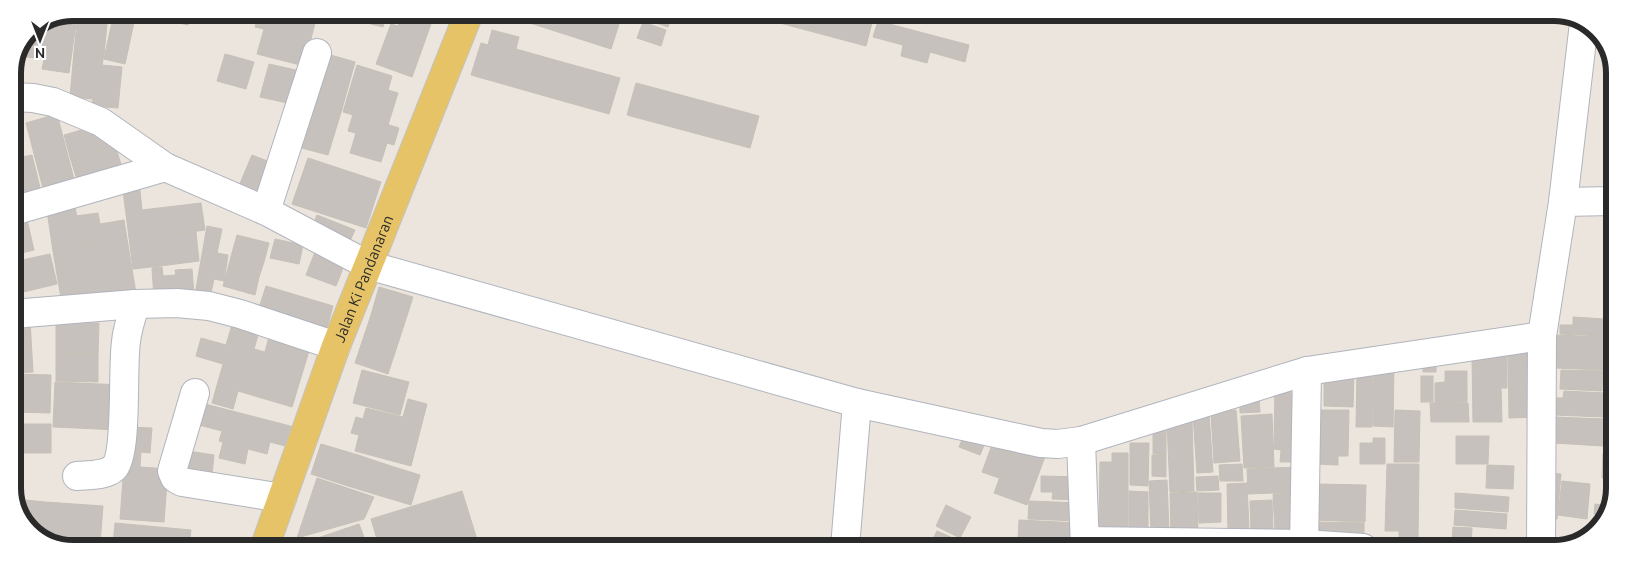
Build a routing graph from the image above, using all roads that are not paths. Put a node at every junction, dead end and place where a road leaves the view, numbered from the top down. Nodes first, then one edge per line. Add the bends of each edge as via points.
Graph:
1 (466, 21) edge
2 (1583, 30) edge
3 (318, 53) dead end
4 (21, 97) edge
5 (166, 167) junction
6 (1606, 201) edge
7 (1563, 202) junction
8 (21, 209) edge
9 (266, 211) junction
10 (368, 265) junction
11 (135, 304) junction
12 (21, 313) edge
13 (1542, 336) junction
14 (336, 346) junction
15 (1307, 371) junction
16 (195, 393) dead end
17 (857, 403) junction
18 (1081, 441) junction
19 (77, 476) dead end
20 (282, 498) junction
21 (267, 540) edge
22 (846, 540) edge
23 (1085, 540) edge
24 (1304, 540) edge
25 (1541, 540) edge

1 - 10 main road, Jalan Ki Pandanaran
2 - 7 street
3 - 9 street
4 - 5 street via 53,102 101,122
5 - 8 street
5 - 9 street
6 - 7 street
7 - 13 street
9 - 10 street
10 - 14 main road, Jalan Ki Pandanaran
10 - 17 street
11 - 12 street
11 - 14 street via 209,306
11 - 19 street via 126,342 124,421 119,456 115,467 106,473
13 - 15 street
13 - 25 street
14 - 20 main road, Jalan Ki Pandanaran
15 - 18 street
15 - 24 street
16 - 20 street via 172,471 175,478 182,482
17 - 18 street via 1041,443
17 - 22 street
18 - 23 street
20 - 21 main road, Jalan Ki Pandanaran

